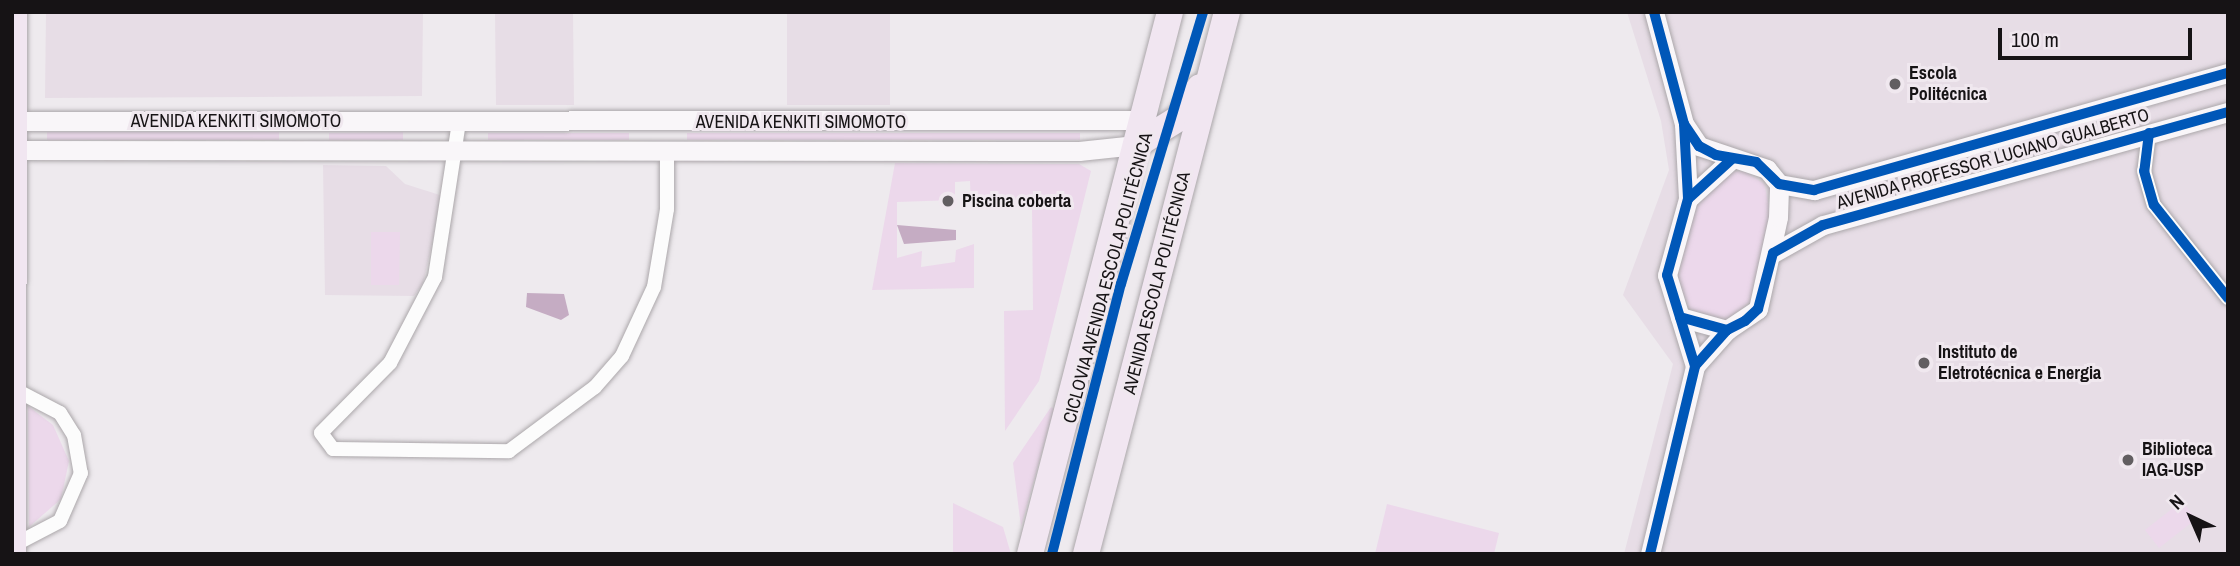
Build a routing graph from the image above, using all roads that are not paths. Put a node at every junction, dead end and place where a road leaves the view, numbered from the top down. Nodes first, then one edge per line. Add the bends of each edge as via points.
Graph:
1 (14, 12) edge
2 (1171, 12) edge
3 (1227, 12) edge
4 (1654, 12) edge
5 (1214, 63) junction
6 (2228, 74) edge
7 (2228, 112) edge
8 (1143, 120) junction
9 (13, 121) edge
10 (303, 121) junction
11 (459, 122) junction
12 (800, 122) junction
13 (1685, 124) junction
14 (2149, 133) junction
15 (1136, 145) junction
16 (667, 149) junction
17 (13, 150) edge
18 (303, 151) junction
19 (459, 151) junction
20 (801, 151) junction
21 (1732, 159) junction
22 (1779, 184) junction
23 (1688, 199) junction
24 (1773, 253) junction
25 (2228, 298) edge
26 (1680, 317) junction
27 (1727, 330) junction
28 (1695, 366) junction
29 (13, 388) edge
30 (13, 546) edge
31 (13, 554) edge
32 (1030, 554) edge
33 (1086, 554) edge
34 (1650, 554) edge

1 - 9 highway
2 - 8 highway
3 - 5 highway, AVENIDA ESCOLA POLITÉCNICA
4 - 13 main road
5 - 15 highway via 1179,118
5 - 33 highway, AVENIDA ESCOLA POLITÉCNICA
6 - 22 main road, AVENIDA PROFESSOR LUCIANO GUALBERTO via 1814,190
7 - 14 main road, AVENIDA PROFESSOR LUCIANO GUALBERTO
8 - 12 main road, AVENIDA KENKITI SIMOMOTO
8 - 15 highway
9 - 10 main road, AVENIDA KENKITI SIMOMOTO
9 - 17 highway
10 - 11 main road, AVENIDA KENKITI SIMOMOTO
10 - 18 main road
11 - 12 main road, AVENIDA KENKITI SIMOMOTO
11 - 19 street
12 - 20 main road
13 - 21 main road via 1699,146
13 - 23 main road
14 - 24 main road, AVENIDA PROFESSOR LUCIANO GUALBERTO via 1823,225
14 - 25 street via 2144,171 2154,205
15 - 20 main road, AVENIDA KENKITI SIMOMOTO via 1089,151
15 - 32 highway
16 - 19 main road, AVENIDA KENKITI SIMOMOTO
16 - 19 street via 667,209 654,287 622,356 595,387 509,451 327,447 321,433 390,363 416,324 435,277
16 - 20 main road, AVENIDA KENKITI SIMOMOTO
17 - 18 main road, AVENIDA KENKITI SIMOMOTO
17 - 29 highway
18 - 19 main road, AVENIDA KENKITI SIMOMOTO
21 - 22 main road via 1756,162
21 - 23 main road
22 - 24 main road
23 - 26 main road via 1667,275
24 - 27 main road via 1758,309
26 - 27 main road
26 - 28 main road
27 - 28 main road
28 - 34 main road
29 - 30 highway
29 - 30 street via 39,397 68,423 81,473 60,521
30 - 31 highway

